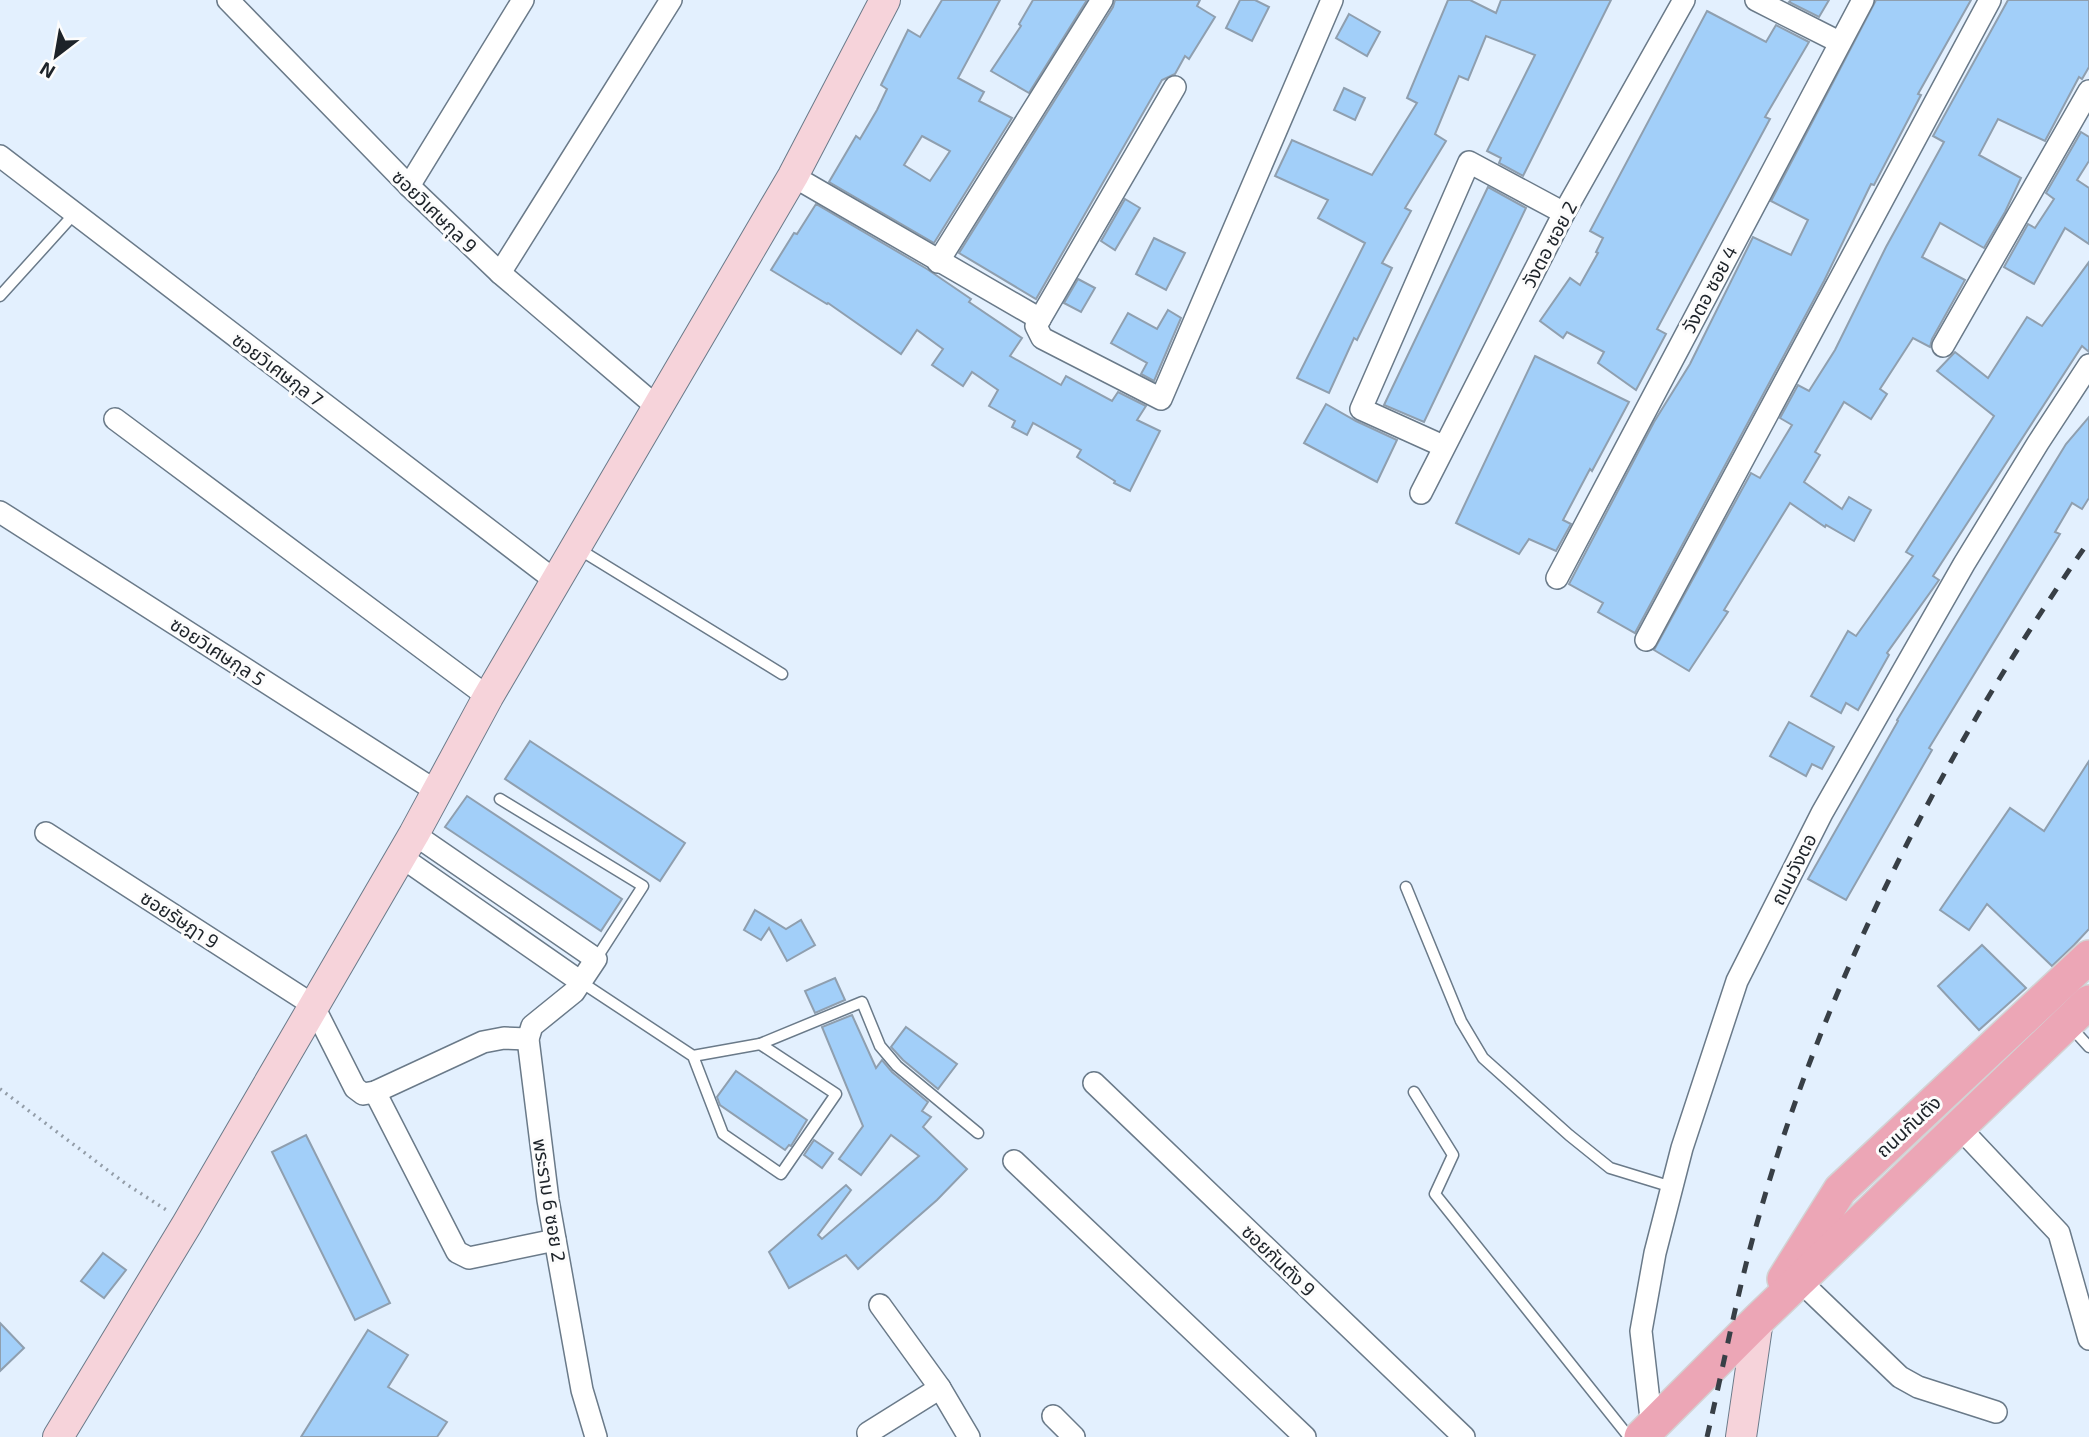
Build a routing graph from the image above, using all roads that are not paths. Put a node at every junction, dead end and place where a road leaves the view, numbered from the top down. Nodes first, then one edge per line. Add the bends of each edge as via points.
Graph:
1 (228, 0) edge
2 (523, 0) edge
3 (671, 0) edge
4 (885, 0) edge
5 (1102, 0) edge
6 (1332, 0) edge
7 (1684, 0) edge
8 (1756, 0) edge
9 (1863, 0) edge
10 (1990, 0) edge
11 (1839, 42) junction
12 (1175, 87) dead end
13 (2089, 91) edge
14 (0, 156) edge
15 (793, 176) junction
16 (409, 186) junction
17 (75, 213) junction
18 (1564, 214) junction
19 (938, 262) junction
20 (500, 273) junction
21 (0, 296) edge
22 (1040, 319) junction
23 (1942, 346) dead end
24 (2089, 365) edge
25 (657, 407) junction
26 (115, 418) dead end
27 (1443, 446) junction
28 (1421, 493) dead end
29 (0, 512) edge
30 (577, 548) junction
31 (1557, 578) dead end
32 (557, 582) junction
33 (1646, 640) dead end
34 (782, 674) dead end
35 (488, 697) junction
36 (436, 791) junction
37 (500, 799) dead end
38 (46, 833) dead end
39 (407, 845) junction
40 (1406, 887) dead end
41 (2089, 957) edge
42 (596, 960) junction
43 (581, 982) junction
44 (313, 1005) junction
45 (2082, 1025) edge
46 (528, 1039) junction
47 (760, 1044) junction
48 (693, 1056) junction
49 (1094, 1083) dead end
50 (375, 1092) junction
51 (1414, 1092) dead end
52 (1958, 1126) junction
53 (978, 1132) dead end
54 (1014, 1161) dead end
55 (1672, 1187) junction
56 (555, 1240) junction
57 (1800, 1281) junction
58 (880, 1305) dead end
59 (1758, 1320) junction
60 (2089, 1339) edge
61 (940, 1388) junction
62 (1996, 1412) dead end
63 (1053, 1416) dead end
64 (1641, 1434) edge
65 (58, 1437) edge
66 (596, 1437) edge
67 (869, 1437) edge
68 (969, 1437) edge
69 (1074, 1437) edge
70 (1305, 1437) edge
71 (1464, 1437) edge
72 (1741, 1437) edge

1 - 16 street, ซอยวิเศษกุล 9
2 - 16 street
3 - 20 street
4 - 15 street
5 - 19 street
6 - 22 street via 1161,399 1042,338 1036,327
7 - 18 street, วังตอ ซอย 2
8 - 11 street
9 - 11 street, วังตอ ซอย 4
10 - 33 street
11 - 31 street, วังตอ ซอย 4
12 - 22 street
13 - 23 street
14 - 17 street, ซอยวิเศษกุล 7
15 - 19 street
15 - 25 street
16 - 20 street, ซอยวิเศษกุล 9
17 - 21 lane
17 - 32 street, ซอยวิเศษกุล 7
18 - 27 street, วังตอ ซอย 2
18 - 27 street via 1469,162 1361,409
19 - 22 street
20 - 25 street, ซอยวิเศษกุล 9
24 - 55 street, ถนนวังตอ via 1964,564 1822,813 1737,981
25 - 30 street
26 - 35 street
27 - 28 street, วังตอ ซอย 2
29 - 36 street, ซอยวิเศษกุล 5
30 - 32 street
30 - 34 lane
32 - 35 street
35 - 36 street
36 - 39 street
37 - 42 lane via 643,886
38 - 44 street, ซอยรัษฎา 9
39 - 42 street
39 - 43 street
39 - 44 street
40 - 55 lane via 1461,1021 1483,1058 1610,1168
41 - 59 main road, ถนนกันตัง via 1840,1190
42 - 43 street
43 - 46 street via 532,1026
43 - 48 lane
44 - 50 street via 355,1088 363,1094
44 - 65 street
45 - 52 main road, ถนนกันตัง
46 - 50 street via 483,1042
46 - 56 street, พระราม 6 ซอย 2
47 - 48 lane
47 - 48 lane via 836,1094 781,1174 723,1134
47 - 53 lane via 862,1002 880,1046 897,1066
49 - 71 street, ซอยกันตัง 9
50 - 56 street via 457,1252 469,1258
51 - 64 lane via 1453,1155 1435,1194
52 - 57 main road, ถนนกันตัง
52 - 60 street via 2059,1233
54 - 70 street
55 - 64 street, ถนนวังตอ via 1641,1331
56 - 66 street, พระราม 6 ซอย 2 via 582,1390
57 - 59 main road, ถนนกันตัง
57 - 62 street via 1900,1377
58 - 61 street
59 - 64 main road, ถนนกันตัง
59 - 72 street
61 - 67 street via 868,1433
61 - 68 street
63 - 69 street

